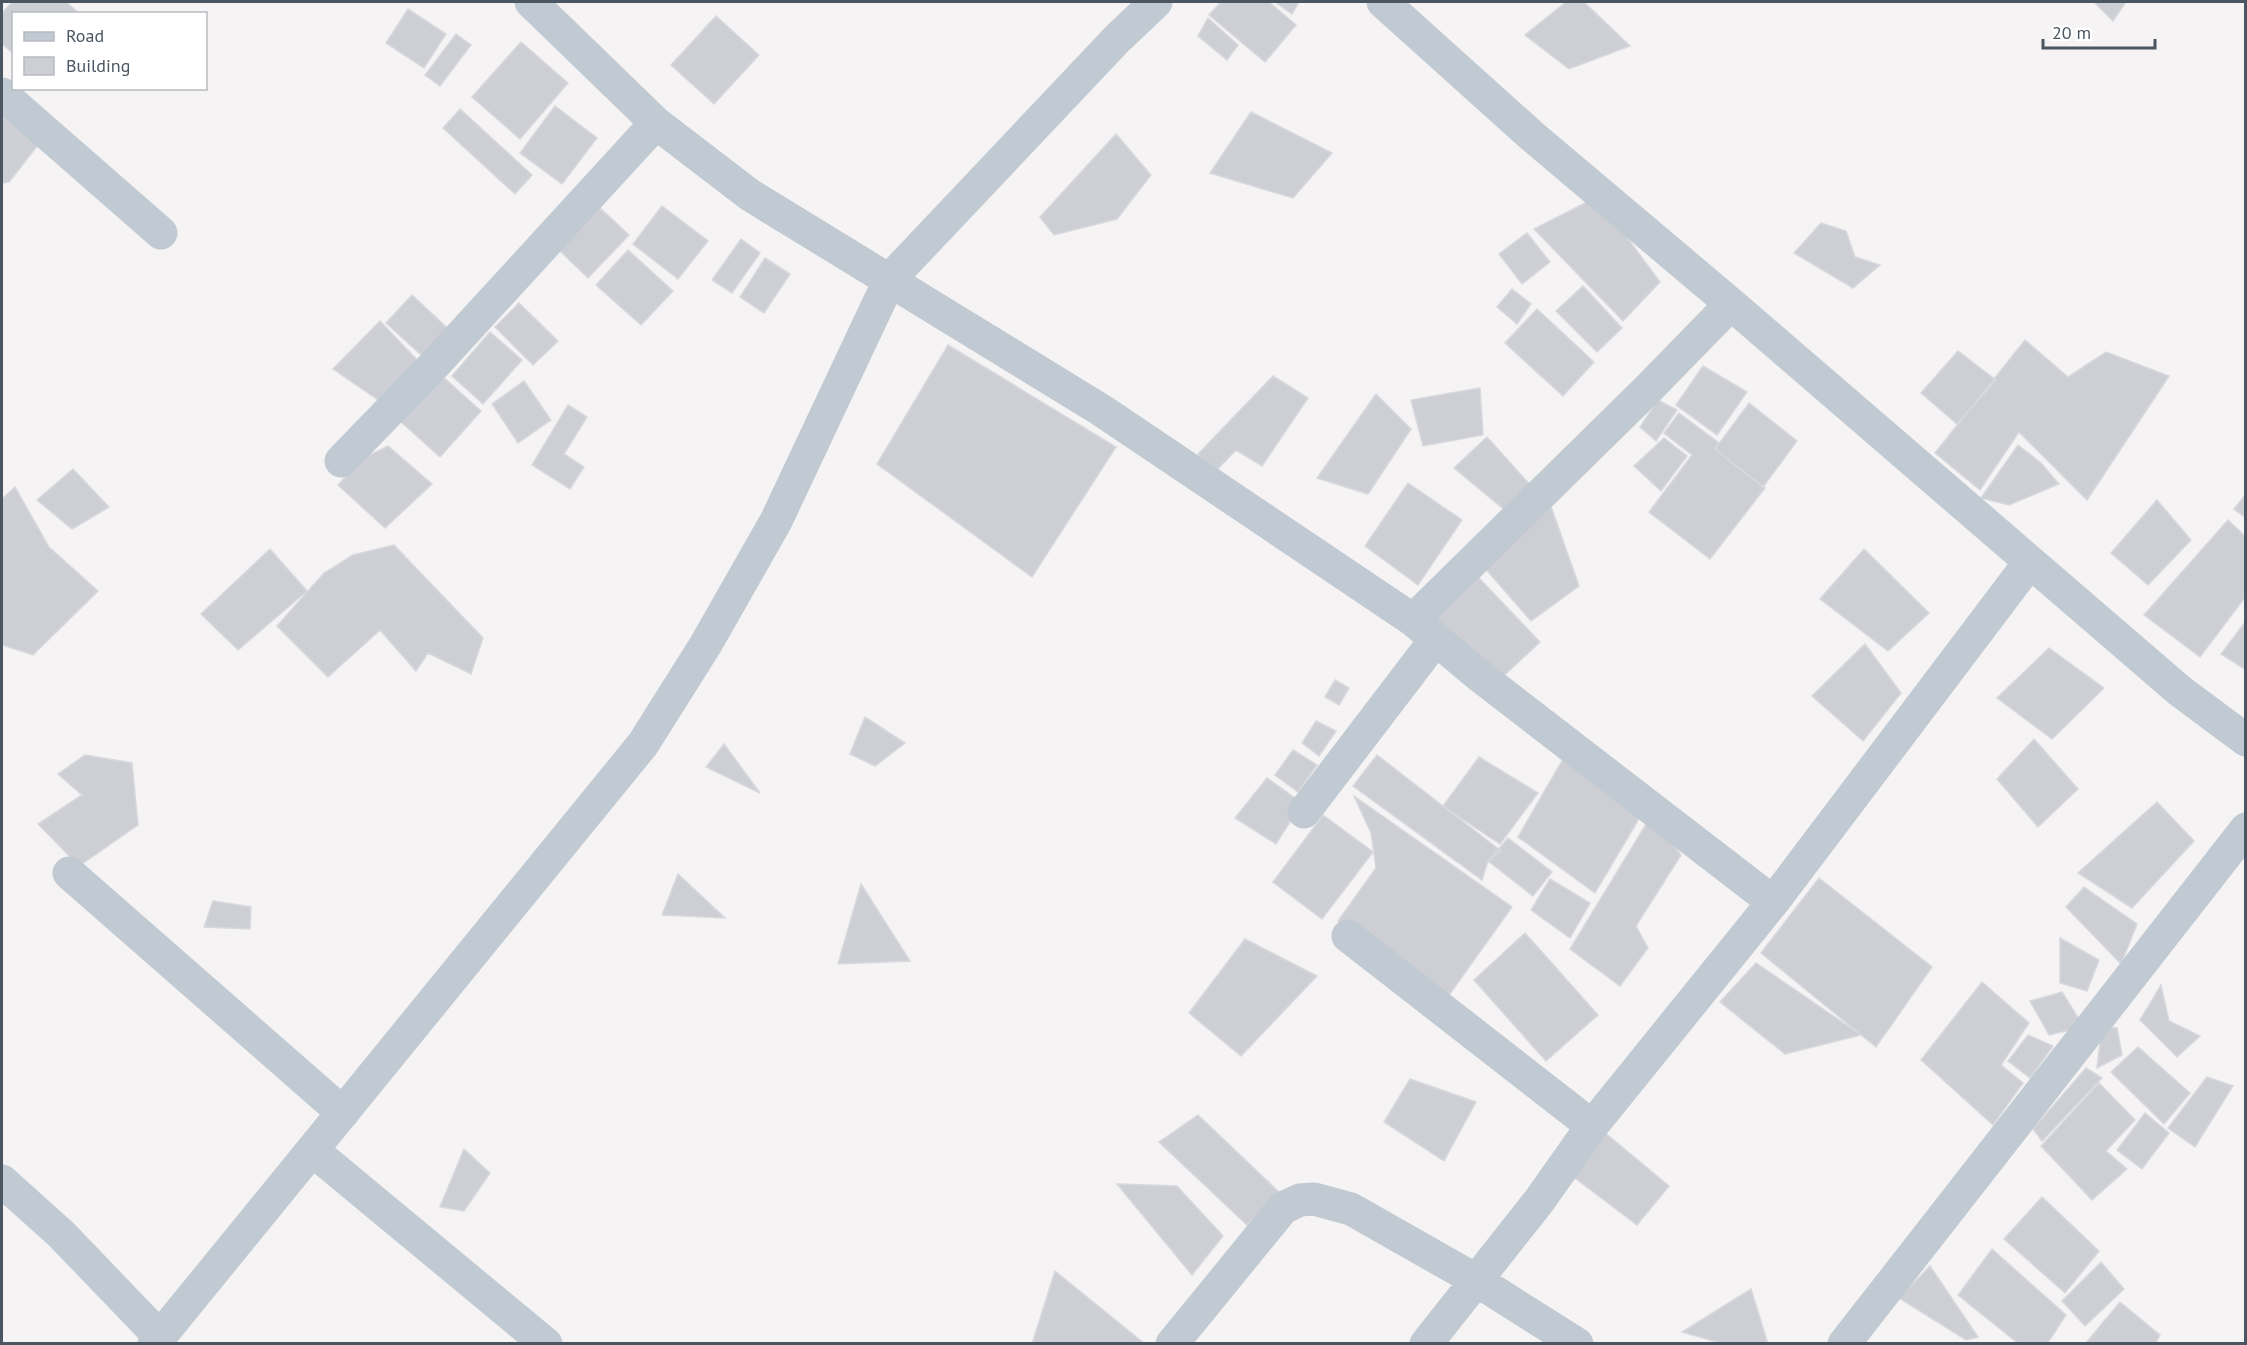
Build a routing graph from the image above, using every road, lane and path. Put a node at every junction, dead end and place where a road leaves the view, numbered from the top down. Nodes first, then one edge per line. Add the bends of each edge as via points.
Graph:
1 (531, 2) edge
2 (1156, 2) edge
3 (1383, 2) edge
4 (2, 94) edge
5 (656, 123) junction
6 (161, 233) dead end
7 (890, 279) junction
8 (1731, 304) junction
9 (341, 461) dead end
10 (2030, 562) junction
11 (1424, 630) junction
12 (2246, 740) edge
13 (1304, 812) dead end
14 (2246, 829) edge
15 (69, 873) dead end
16 (1773, 902) junction
17 (1348, 936) dead end
18 (343, 1113) junction
19 (1592, 1126) junction
20 (312, 1150) junction
21 (2, 1181) edge
22 (1476, 1280) junction
23 (157, 1340) edge
24 (546, 1344) edge
25 (1172, 1344) edge
26 (1426, 1344) edge
27 (1577, 1344) edge
28 (1844, 1344) edge

1 - 5 street
2 - 7 street
3 - 8 street via 1532,136
4 - 6 street
5 - 7 street via 750,195
5 - 9 street
7 - 11 street via 1101,410
7 - 18 street via 776,521 643,744
8 - 10 street
8 - 11 street
10 - 12 street via 2180,691
10 - 16 street
11 - 13 street
11 - 16 street
14 - 28 street
15 - 18 street
16 - 19 street
17 - 19 street
18 - 20 street
19 - 22 street
20 - 23 street
20 - 24 street
21 - 23 street via 61,1233
22 - 25 street via 1351,1209 1314,1199 1300,1200 1282,1208
22 - 26 street
22 - 27 street

